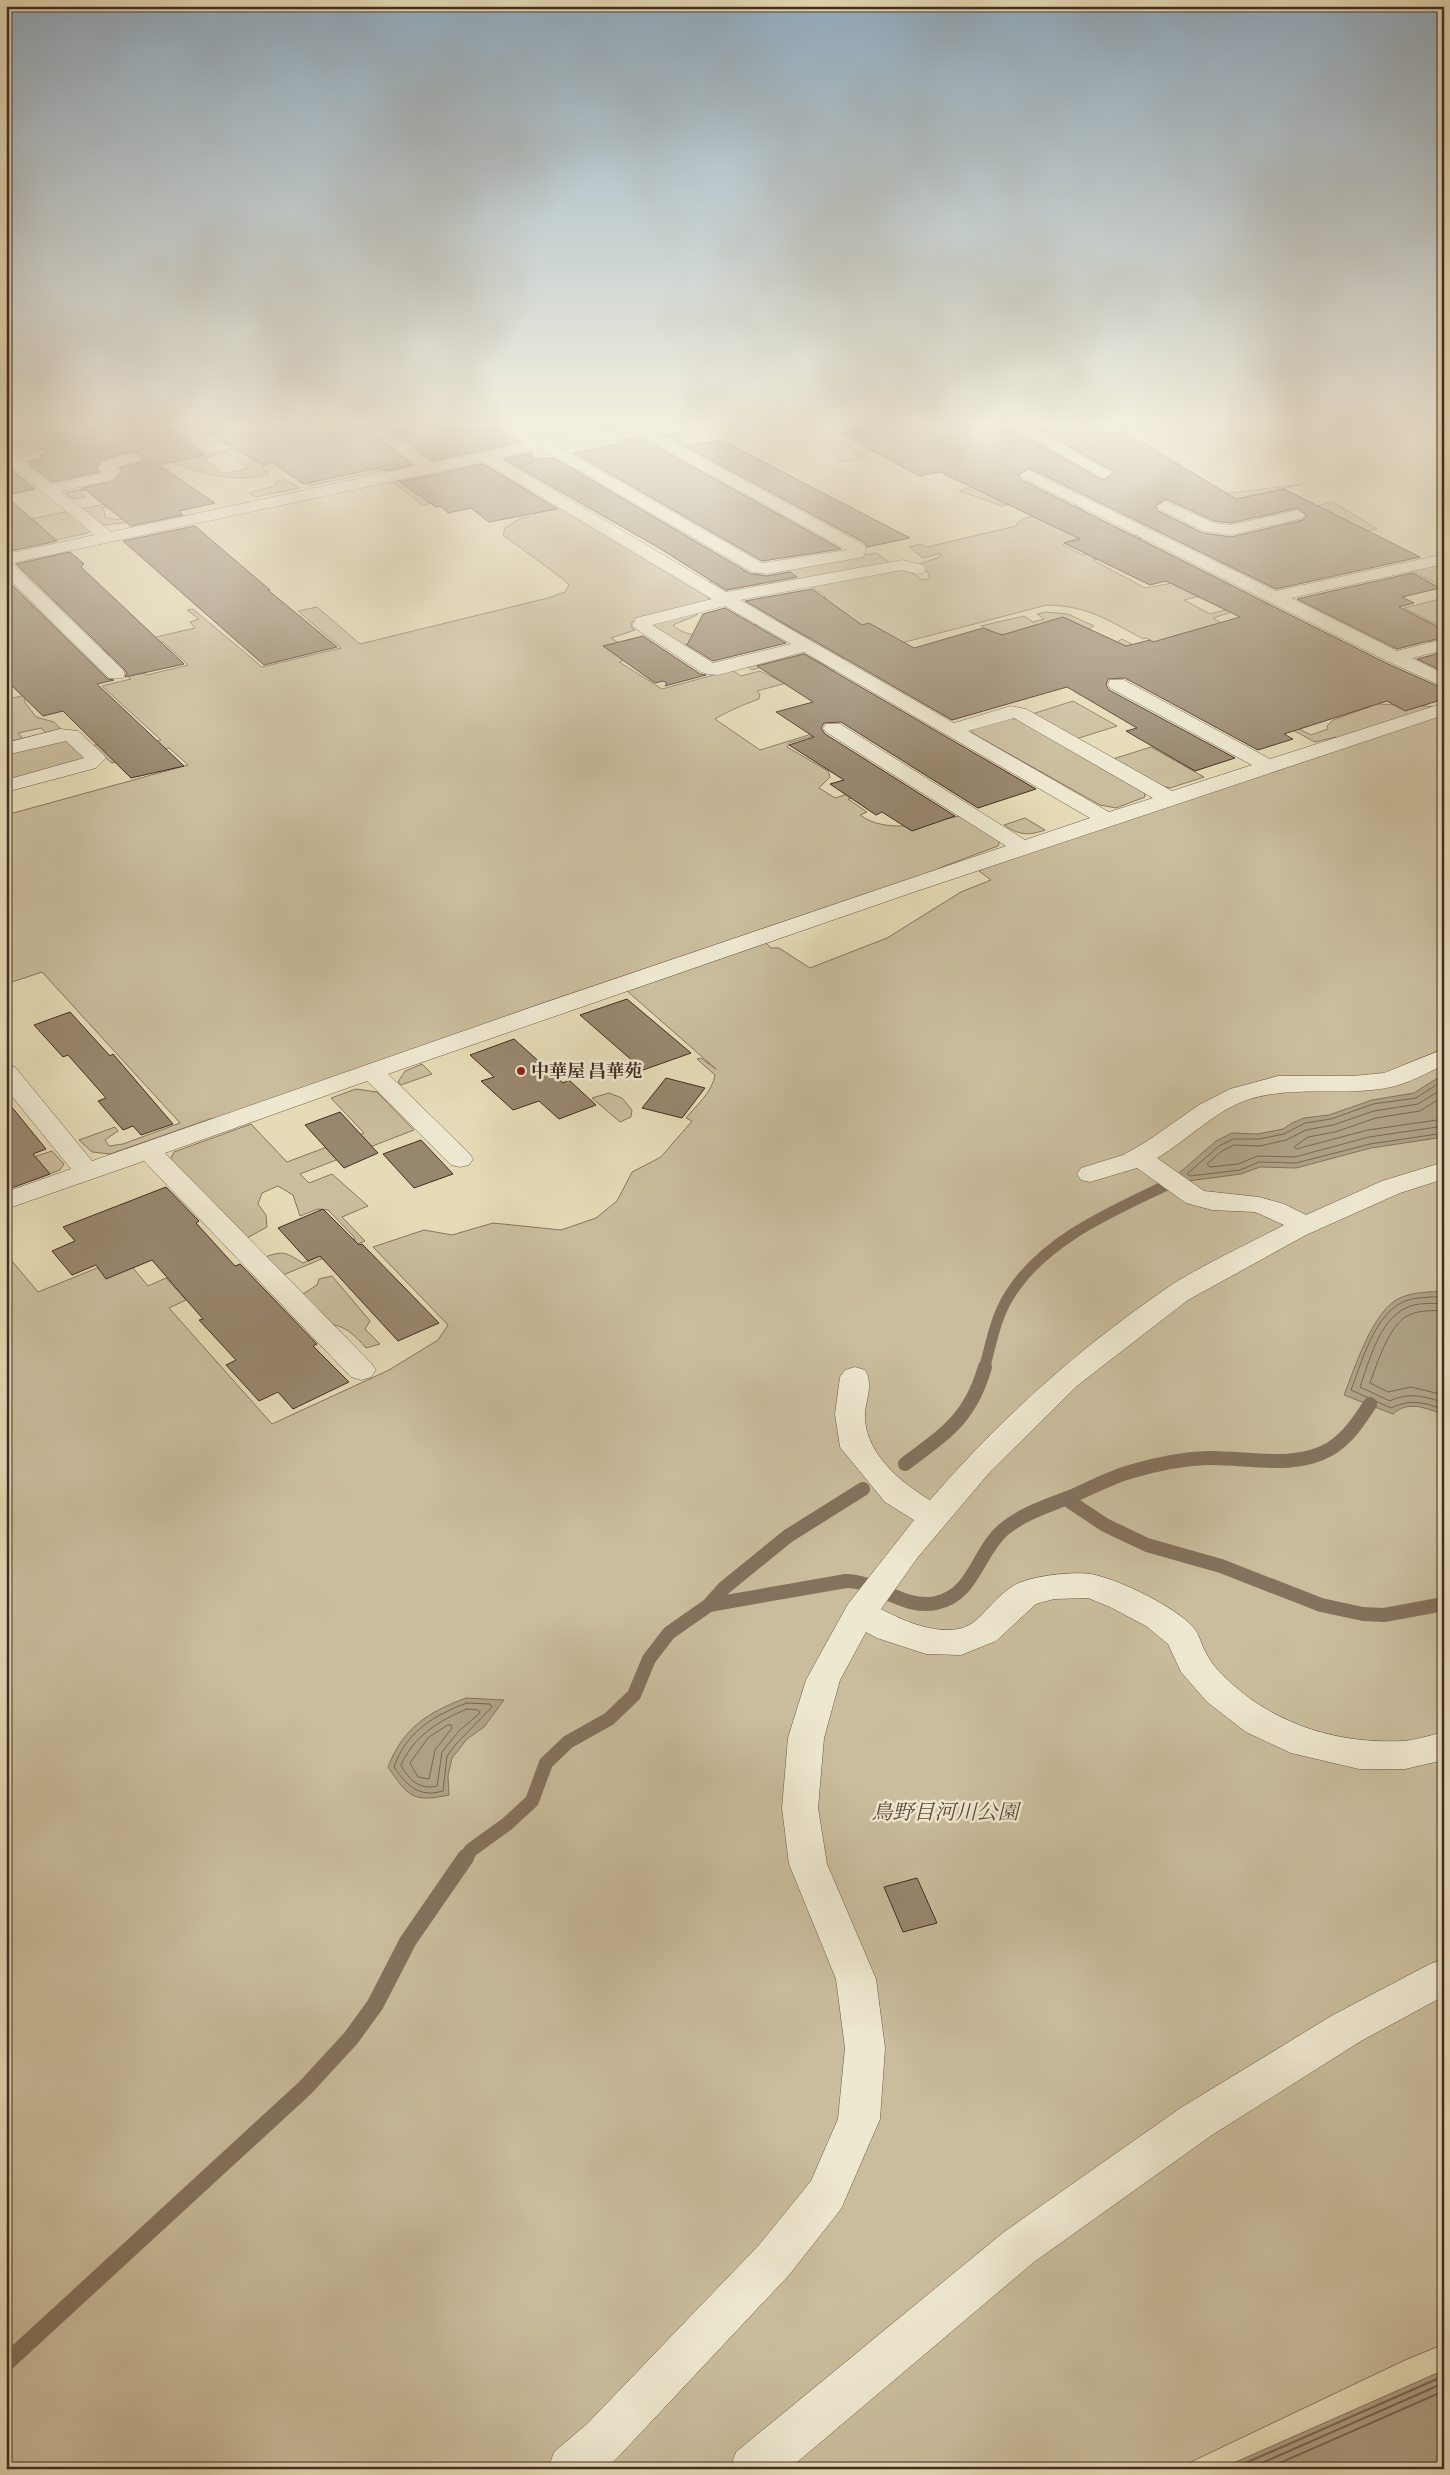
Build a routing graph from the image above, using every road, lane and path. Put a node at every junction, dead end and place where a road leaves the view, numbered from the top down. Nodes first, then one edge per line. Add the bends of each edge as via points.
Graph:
1 (84, 542) edge
2 (628, 542) edge
3 (711, 542) edge
4 (844, 542) edge
5 (1161, 542) edge
6 (6, 559) edge
7 (1444, 559) edge
8 (6, 566) edge
9 (917, 569) dead end
10 (1274, 597) junction
11 (724, 599) junction
12 (1444, 644) edge
13 (806, 646) junction
14 (1394, 657) junction
15 (116, 674) dead end
16 (1444, 681) edge
17 (1118, 684) dead end
18 (1444, 709) edge
19 (833, 728) dead end
20 (951, 730) junction
21 (6, 749) edge
22 (1268, 766) junction
23 (6, 786) edge
24 (1168, 798) junction
25 (1106, 819) junction
26 (1022, 846) junction
27 (1444, 1056) edge
28 (371, 1071) junction
29 (6, 1072) edge
30 (148, 1150) junction
31 (460, 1159) dead end
32 (1146, 1163) junction
33 (1444, 1170) edge
34 (88, 1172) junction
35 (1090, 1174) dead end
36 (6, 1201) edge
37 (1304, 1225) junction
38 (361, 1370) dead end
39 (855, 1377) dead end
40 (934, 1517) junction
41 (860, 1614) junction
42 (1444, 1746) edge
43 (1444, 1976) edge
44 (571, 2469) edge
45 (753, 2469) edge

1 - 6 street
2 - 11 street
3 - 4 street via 758,568 767,569 857,553 858,549
5 - 10 street
7 - 10 street
8 - 15 street
9 - 11 street via 896,566
10 - 14 street
11 - 13 street
11 - 13 street via 642,622 641,626 708,668 718,669
12 - 14 street
13 - 20 street
14 - 16 street
17 - 22 street
18 - 22 street
19 - 26 street
20 - 24 street via 1011,712 1019,713
20 - 25 street
21 - 23 street via 71,735 96,758 89,764
22 - 24 street
24 - 25 street
25 - 26 street
26 - 28 street
27 - 32 street via 1389,1080 1353,1084 1278,1084 1239,1094 1208,1110 1156,1148
28 - 30 street
28 - 31 street
29 - 34 street
30 - 34 street
30 - 38 street
32 - 35 street
32 - 37 street via 1189,1193 1210,1202 1263,1205
33 - 37 street via 1391,1187
34 - 36 street
37 - 40 street via 1178,1294 1068,1378 978,1466
39 - 40 street via 850,1414 855,1447 896,1494
40 - 41 street
41 - 42 street via 889,1629 926,1641 961,1642 984,1632 1025,1594 1054,1587 1090,1586 1158,1617 1182,1637 1193,1663 1219,1693 1258,1722 1304,1743 1358,1755 1405,1755
41 - 44 street via 823,1680 806,1738 800,1808 808,1864 856,1979 865,2048 859,2119 826,2195 774,2260 603,2440
43 - 45 street via 1347,2028 1197,2121 1035,2236

